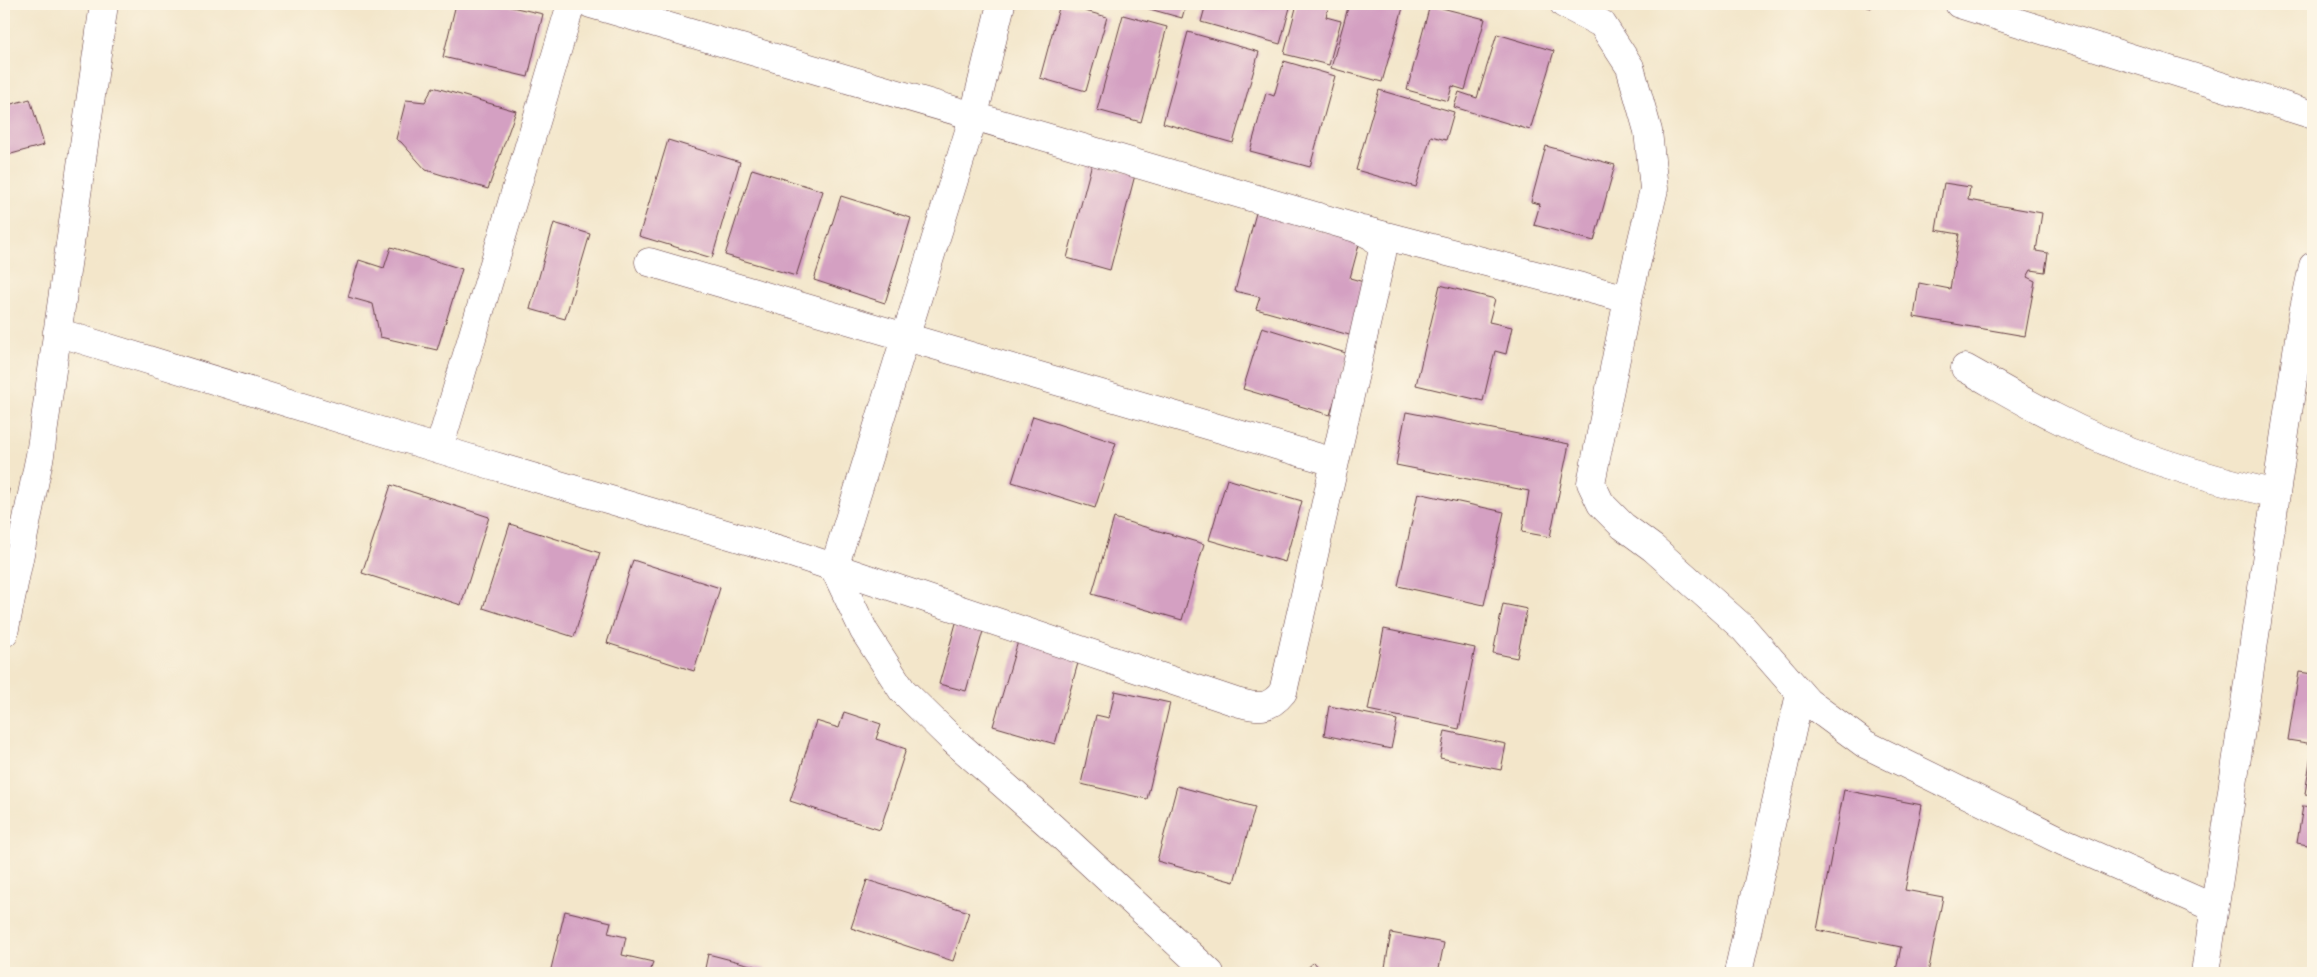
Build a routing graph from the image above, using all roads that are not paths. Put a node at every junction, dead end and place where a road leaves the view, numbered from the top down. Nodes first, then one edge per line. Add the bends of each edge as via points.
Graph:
1 (104, 4) edge
2 (571, 4) edge
3 (591, 4) edge
4 (1001, 4) edge
5 (1564, 4) edge
6 (1959, 4) edge
7 (2313, 114) edge
8 (974, 115) junction
9 (1356, 228) junction
10 (649, 262) dead end
11 (2313, 266) edge
12 (1628, 299) junction
13 (57, 332) junction
14 (905, 338) junction
15 (1965, 368) dead end
16 (439, 449) junction
17 (1334, 462) junction
18 (2276, 494) junction
19 (834, 568) junction
20 (4, 633) edge
21 (1800, 694) junction
22 (2214, 908) junction
23 (1210, 973) edge
24 (1738, 973) edge
25 (2205, 973) edge

1 - 13 street
2 - 16 street
3 - 8 street
4 - 8 street
5 - 12 street via 1602,24 1630,67 1648,131 1654,189
6 - 7 street
8 - 9 street
8 - 14 street
9 - 12 street
9 - 17 street via 1381,244 1382,254
10 - 14 street
11 - 18 street via 2302,318
12 - 21 street via 1591,483 1601,504 1744,629
13 - 16 street
13 - 20 street via 40,455
14 - 17 street
14 - 19 street
15 - 18 street via 2053,417 2119,446 2209,479
16 - 19 street
17 - 19 street via 1283,692 1267,706 1236,702
18 - 22 street
19 - 23 street via 864,631 902,690
21 - 22 street via 1865,744 2064,842
21 - 24 street
22 - 25 street

